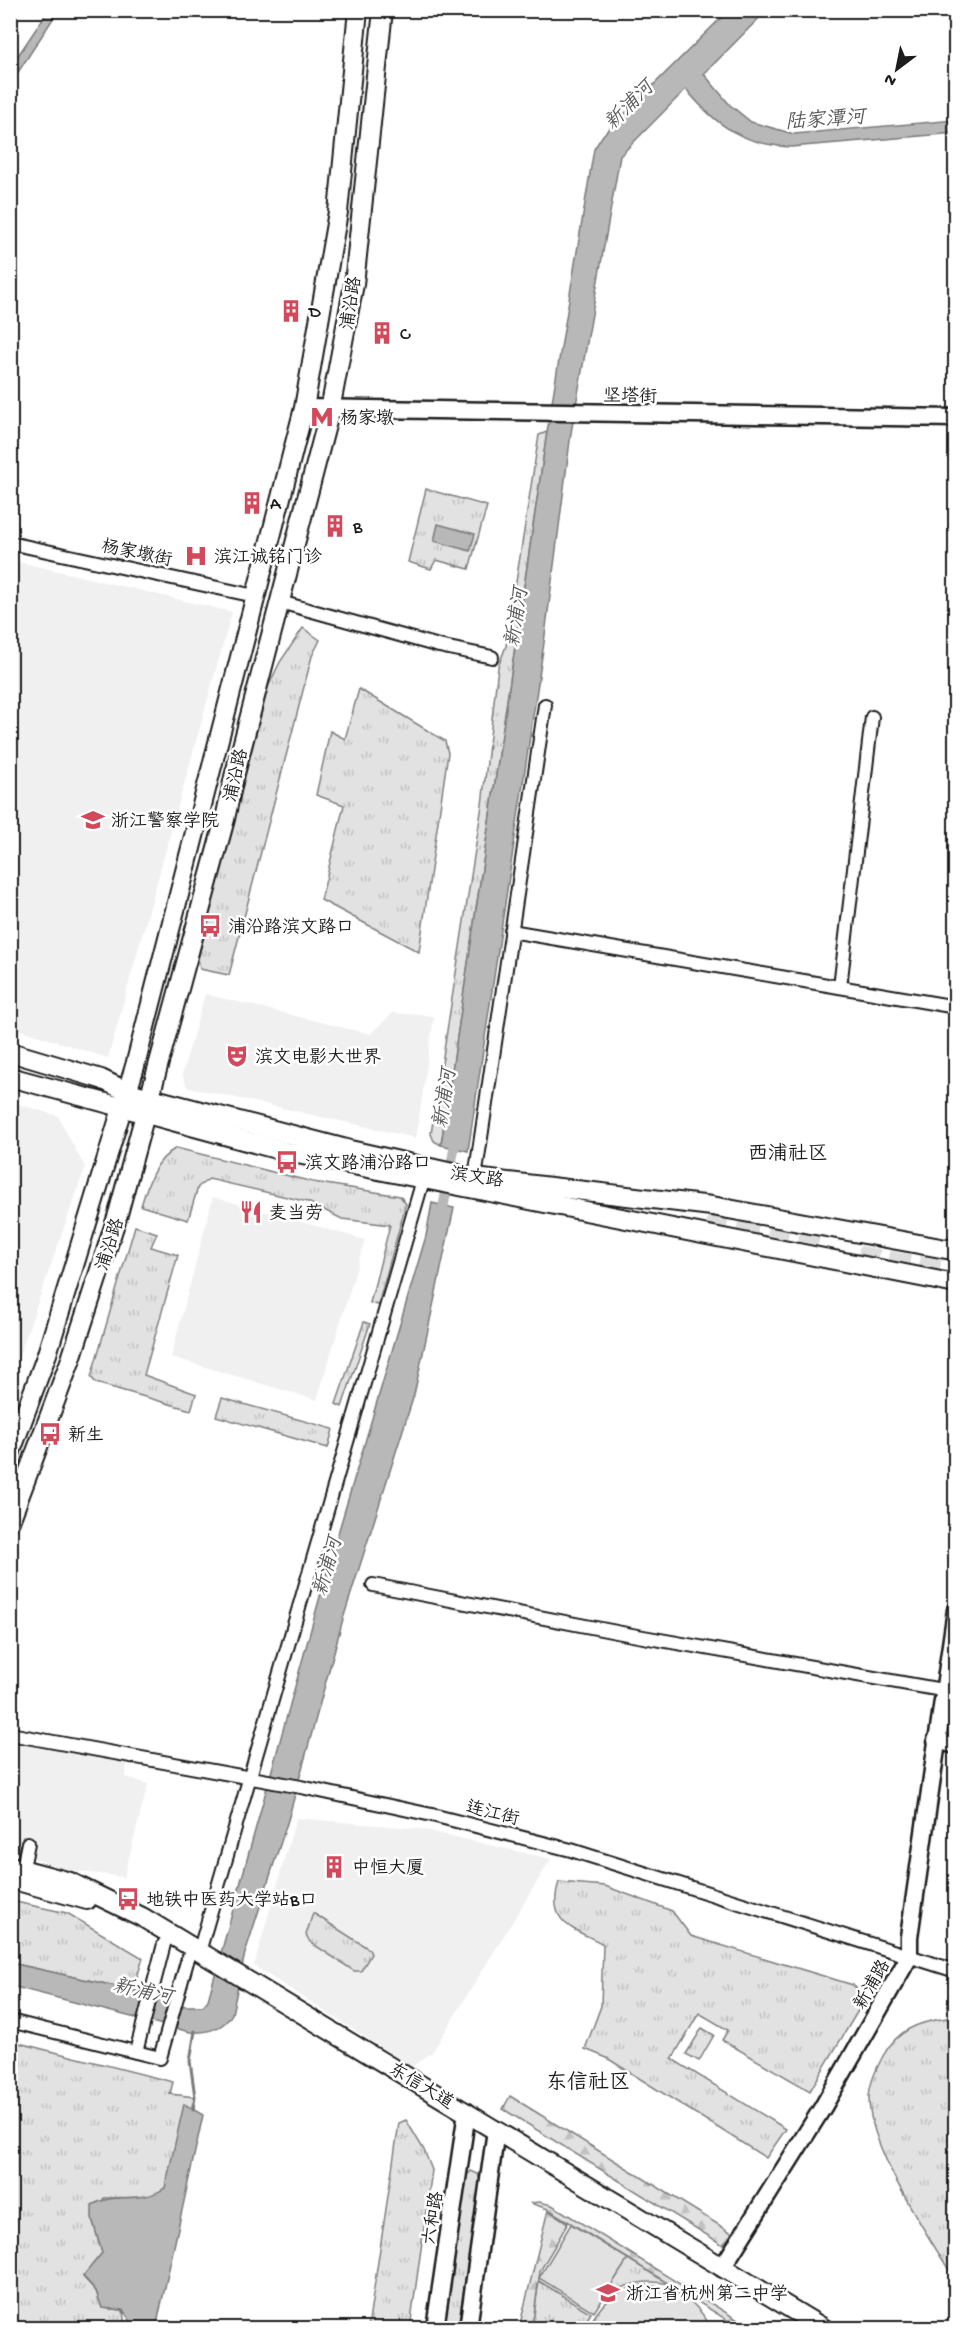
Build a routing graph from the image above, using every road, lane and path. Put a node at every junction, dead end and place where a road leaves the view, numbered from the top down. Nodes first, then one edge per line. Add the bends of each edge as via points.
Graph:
1 (358, 10) edge
2 (382, 10) edge
3 (304, 408) junction
4 (330, 410) junction
5 (956, 418) edge
6 (10, 543) edge
7 (255, 596) junction
8 (280, 602) junction
9 (492, 657) dead end
10 (544, 705) dead end
11 (872, 717) dead end
12 (511, 932) junction
13 (840, 987) junction
14 (956, 1007) edge
15 (10, 1052) edge
16 (10, 1077) edge
17 (125, 1100) junction
18 (148, 1106) junction
19 (417, 1174) junction
20 (474, 1184) junction
21 (956, 1248) edge
22 (956, 1284) edge
23 (10, 1454) edge
24 (10, 1521) edge
25 (373, 1585) dead end
26 (956, 1610) edge
27 (942, 1690) junction
28 (10, 1734) edge
29 (936, 1740) junction
30 (956, 1745) edge
31 (253, 1779) junction
32 (28, 1843) dead end
33 (14, 1871) edge
34 (164, 1944) junction
35 (909, 1957) junction
36 (202, 1960) junction
37 (956, 1971) edge
38 (10, 2021) edge
39 (136, 2052) junction
40 (466, 2118) junction
41 (497, 2136) junction
42 (722, 2268) junction
43 (435, 2328) edge
44 (468, 2328) edge
45 (801, 2328) edge
46 (823, 2328) edge

1 - 3 main road, 浦沿路 via 338,212
2 - 4 main road, 浦沿路 via 354,284
3 - 4 street, 坚塔街
3 - 7 main road, 浦沿路
4 - 5 street, 坚塔街
4 - 8 main road, 浦沿路
6 - 7 street, 杨家墩街
7 - 17 main road, 浦沿路
8 - 9 street
8 - 18 main road, 浦沿路
10 - 12 street
11 - 13 street
12 - 13 street
12 - 20 street
13 - 14 street
15 - 17 main road, 滨文路 via 101,1079
16 - 17 main road, 滨文路
17 - 18 main road, 滨文路
17 - 23 main road, 浦沿路 via 47,1354
18 - 19 main road, 滨文路
18 - 24 main road, 浦沿路 via 71,1359
19 - 20 main road, 滨文路
19 - 31 street
20 - 21 main road, 滨文路 via 712,1206
20 - 22 main road, 滨文路
25 - 27 street
26 - 27 street, 新浦路
27 - 29 street, 新浦路
28 - 31 street, 连江街
29 - 30 street
29 - 35 street, 新浦路
31 - 35 street, 连江街 via 432,1815 571,1850
31 - 36 street
32 - 33 street
33 - 34 main road, 东信大道 via 84,1899
33 - 36 main road, 东信大道 via 70,1882 107,1899
34 - 36 main road, 东信大道
34 - 39 street
35 - 37 street, 连江街
35 - 42 street, 新浦路 via 823,2107
36 - 39 street via 176,2001 160,2058
36 - 40 main road, 东信大道
38 - 39 street
40 - 41 main road, 东信大道
40 - 43 street, 六和路
41 - 42 main road, 东信大道
41 - 44 street
41 - 45 main road, 东信大道
42 - 46 main road, 东信大道

